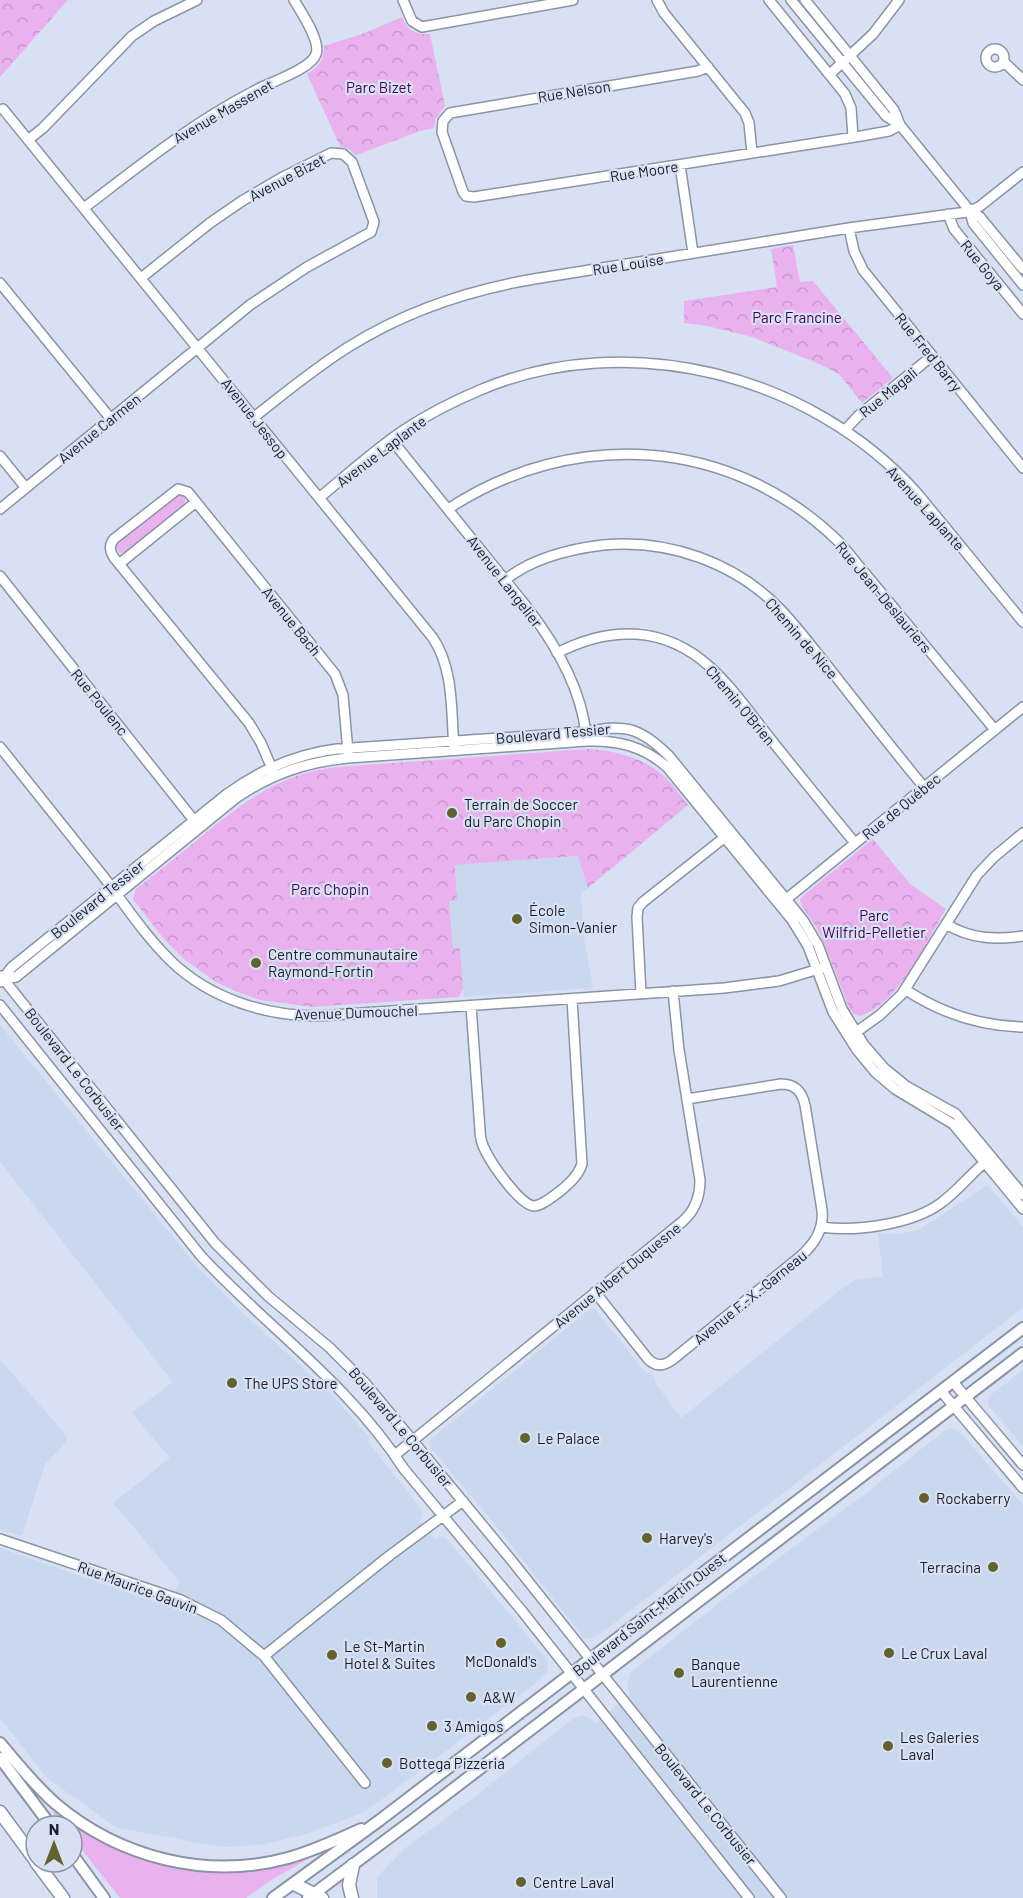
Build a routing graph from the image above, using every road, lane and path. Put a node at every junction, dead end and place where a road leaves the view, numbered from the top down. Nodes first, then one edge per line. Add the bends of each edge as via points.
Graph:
1 (197, 0) edge
2 (294, 0) edge
3 (403, 0) edge
4 (573, 0) edge
5 (657, 0) edge
6 (769, 0) edge
7 (791, 0) edge
8 (805, 0) edge
9 (900, 0) edge
10 (851, 56) junction
11 (1004, 62) dead end
12 (843, 63) junction
13 (708, 67) junction
14 (830, 74) junction
15 (1023, 80) edge
16 (3, 109) dead end
17 (443, 121) joint
18 (900, 125) junction
19 (853, 137) junction
20 (28, 140) junction
21 (752, 153) junction
22 (680, 165) junction
23 (1023, 172) edge
24 (84, 208) junction
25 (970, 211) junction
26 (948, 214) junction
27 (849, 228) junction
28 (693, 253) junction
29 (1023, 269) edge
30 (141, 278) junction
31 (0, 283) edge
32 (1023, 285) edge
33 (1023, 314) edge
34 (198, 347) junction
35 (932, 356) junction
36 (254, 417) junction
37 (111, 419) junction
38 (845, 430) junction
39 (392, 439) junction
40 (0, 456) edge
41 (1023, 468) edge
42 (26, 488) junction
43 (319, 498) junction
44 (196, 502) junction
45 (0, 509) edge
46 (448, 509) junction
47 (119, 564) junction
48 (0, 576) edge
49 (504, 580) junction
50 (1023, 622) edge
51 (557, 652) junction
52 (1023, 707) edge
53 (994, 730) junction
54 (586, 736) junction
55 (454, 746) junction
56 (0, 747) edge
57 (348, 753) junction
58 (273, 772) junction
59 (924, 787) junction
60 (197, 824) junction
61 (1023, 833) edge
62 (725, 837) junction
63 (855, 843) junction
64 (114, 890) junction
65 (783, 902) junction
66 (946, 924) junction
67 (1023, 936) edge
68 (821, 969) junction
69 (1, 978) edge
70 (906, 990) junction
71 (673, 991) junction
72 (641, 994) junction
73 (572, 999) junction
74 (0, 1005) edge
75 (471, 1006) junction
76 (1023, 1027) edge
77 (852, 1035) junction
78 (687, 1099) junction
79 (989, 1160) junction
80 (1023, 1195) edge
81 (1023, 1209) edge
82 (822, 1227) junction
83 (595, 1292) junction
84 (1023, 1328) edge
85 (1023, 1353) edge
86 (953, 1382) junction
87 (941, 1391) junction
88 (965, 1397) junction
89 (953, 1406) junction
90 (414, 1440) junction
91 (395, 1455) junction
92 (1023, 1465) edge
93 (1023, 1488) edge
94 (463, 1501) junction
95 (444, 1515) junction
96 (0, 1539) edge
97 (264, 1656) junction
98 (590, 1659) junction
99 (571, 1674) junction
100 (602, 1675) junction
101 (583, 1690) junction
102 (0, 1743) edge
103 (0, 1758) edge
104 (365, 1784) dead end
105 (0, 1812) edge
106 (42, 1814) edge
107 (380, 1820) junction
108 (24, 1845) edge
109 (353, 1865) junction
110 (84, 1870) edge
111 (45, 1874) edge
112 (294, 1884) junction
113 (314, 1897) edge
114 (63, 1898) edge
115 (104, 1898) edge
116 (273, 1898) edge
117 (352, 1898) edge
118 (749, 1898) edge
119 (782, 1898) edge

1 - 20 street via 132,36
2 - 24 street, Avenue Massenet via 316,44 317,53 311,63 211,114
3 - 4 street via 412,21 426,27 508,6
5 - 13 street
6 - 14 street
7 - 12 street
8 - 10 street
9 - 10 street
10 - 12 street
10 - 18 street via 894,110
11 - 15 street
12 - 14 street
12 - 18 street via 886,116
13 - 17 street, Rue Nelson via 459,110 450,112
13 - 21 street via 747,116
14 - 19 street via 849,103
16 - 20 street, Avenue Jessop
17 - 22 street, Rue Moore via 447,147 463,192 470,197
18 - 19 street, Rue Moore via 889,131
18 - 25 street
19 - 21 street, Rue Moore
20 - 24 street, Avenue Jessop
21 - 22 street, Rue Moore
22 - 28 street
23 - 25 street, Rue Louise
24 - 30 street, Avenue Jessop
25 - 26 street, Rue Louise
25 - 29 street via 980,217
25 - 32 street via 973,223
26 - 27 street, Rue Louise
26 - 33 street, Rue Goya via 954,229
27 - 28 street, Rue Louise
27 - 35 street, Rue Fred Barry via 863,270
28 - 36 street, Rue Louise via 505,284 434,304 351,345
30 - 34 street, Avenue Jessop
30 - 34 street, Avenue Bizet via 210,223 273,183 331,153 351,159 374,222 371,232 281,283
31 - 37 street
34 - 36 street, Avenue Jessop
34 - 37 street, Avenue Carmen
35 - 38 street, Rue Magali
35 - 41 street, Rue Fred Barry
36 - 43 street, Avenue Jessop
37 - 42 street, Avenue Carmen
38 - 39 street, Avenue Laplante via 785,398 740,380 668,366 605,363 560,368 495,384 430,414
38 - 50 street, Avenue Laplante via 911,487
39 - 43 street, Avenue Laplante
39 - 46 street, Avenue Langelier
40 - 42 street
42 - 45 street, Avenue Carmen
43 - 55 street, Avenue Jessop via 439,648 448,675
44 - 47 street
44 - 47 street via 187,491 176,490 114,539 110,550
44 - 57 street, Avenue Bach via 335,674 343,695
46 - 49 street, Avenue Langelier
46 - 53 street, Rue Jean-Deslauriers via 524,471 592,455 672,457 740,476 785,499 833,536
47 - 58 street via 249,723
48 - 60 street, Rue Poulenc
49 - 51 street, Avenue Langelier
49 - 59 street, Chemin de Nice via 559,554 608,545 658,547 716,564 750,584 781,610
51 - 54 street, Avenue Langelier via 573,687
51 - 63 street, Chemin O'Brien via 589,639 627,633 666,640 693,654 717,674
52 - 53 street, Rue de Québec
53 - 59 street, Rue de Québec
54 - 55 street, Boulevard Tessier
54 - 62 street, Boulevard Tessier via 624,743 653,757 672,773
54 - 65 street, Boulevard Tessier via 621,728 656,742 680,767
55 - 57 street, Boulevard Tessier
56 - 64 street, Avenue Dumouchel
57 - 58 street, Boulevard Tessier via 312,753
58 - 60 street, Boulevard Tessier
59 - 63 street, Rue de Québec
60 - 64 street, Boulevard Tessier
61 - 66 street via 977,875
62 - 65 street, Boulevard Tessier
62 - 72 street via 638,908
63 - 65 street, Rue de Québec
64 - 69 street, Boulevard Tessier via 16,976
64 - 75 street, Avenue Dumouchel via 178,967 212,991 249,1006 308,1016
65 - 68 street, Boulevard Tessier
66 - 67 street via 978,937
66 - 70 street
68 - 71 street, Avenue Dumouchel via 760,984
68 - 77 street, Boulevard Tessier
69 - 90 street, Boulevard Le Corbusier via 201,1227 251,1281 350,1366
70 - 76 street via 966,1018
70 - 77 street
71 - 72 street, Avenue Dumouchel
71 - 78 street, Avenue Albert Duquesne
72 - 73 street, Avenue Dumouchel
73 - 75 street, Avenue Dumouchel
73 - 75 street via 582,1164 574,1179 535,1206 518,1196 482,1144
74 - 91 street, Boulevard Le Corbusier via 201,1256 322,1371
77 - 79 street, Boulevard Tessier via 864,1059 881,1078 949,1120
78 - 82 street via 781,1084 798,1089 805,1106
78 - 83 street, Avenue Albert Duquesne via 700,1180 696,1203 686,1219
79 - 80 street, Boulevard Tessier
79 - 81 street, Boulevard Tessier
79 - 82 street via 944,1201 920,1215 887,1224
82 - 83 street, Avenue F.-X.-Garneau via 801,1256 666,1364 657,1365 648,1359
83 - 90 street, Avenue Albert Duquesne
84 - 86 main road, Boulevard Saint-Martin Ouest
85 - 88 main road, Boulevard Saint-Martin Ouest
86 - 87 main road, Boulevard Saint-Martin Ouest
86 - 88 street
87 - 89 street
87 - 98 main road, Boulevard Saint-Martin Ouest
88 - 89 main road, Boulevard Saint-Martin Ouest
88 - 92 street
89 - 93 street
89 - 100 main road, Boulevard Saint-Martin Ouest
90 - 91 street, Avenue Albert Duquesne
90 - 94 street, Boulevard Le Corbusier
91 - 95 street, Boulevard Le Corbusier
94 - 95 street
94 - 98 street, Boulevard Le Corbusier
95 - 97 street
95 - 99 street, Boulevard Le Corbusier
96 - 97 street, Rue Maurice Gauvin via 189,1604 229,1626
97 - 104 street, Rue Maurice Gauvin
98 - 99 main road, Boulevard Saint-Martin Ouest
98 - 100 street, Boulevard Le Corbusier
99 - 101 street, Boulevard Le Corbusier
99 - 107 main road, Boulevard Saint-Martin Ouest
100 - 101 main road, Boulevard Saint-Martin Ouest
100 - 119 street, Boulevard Le Corbusier
101 - 109 main road, Boulevard Saint-Martin Ouest
101 - 118 street, Boulevard Le Corbusier
102 - 107 main road via 38,1788 82,1824 130,1849 174,1862 223,1866 267,1863 311,1850
103 - 106 main road
105 - 108 highway
107 - 112 main road, Boulevard Saint-Martin Ouest
109 - 113 main road, Boulevard Saint-Martin Ouest
109 - 117 highway via 349,1885
110 - 115 main road
111 - 114 highway
112 - 113 highway
112 - 116 main road, Boulevard Saint-Martin Ouest

